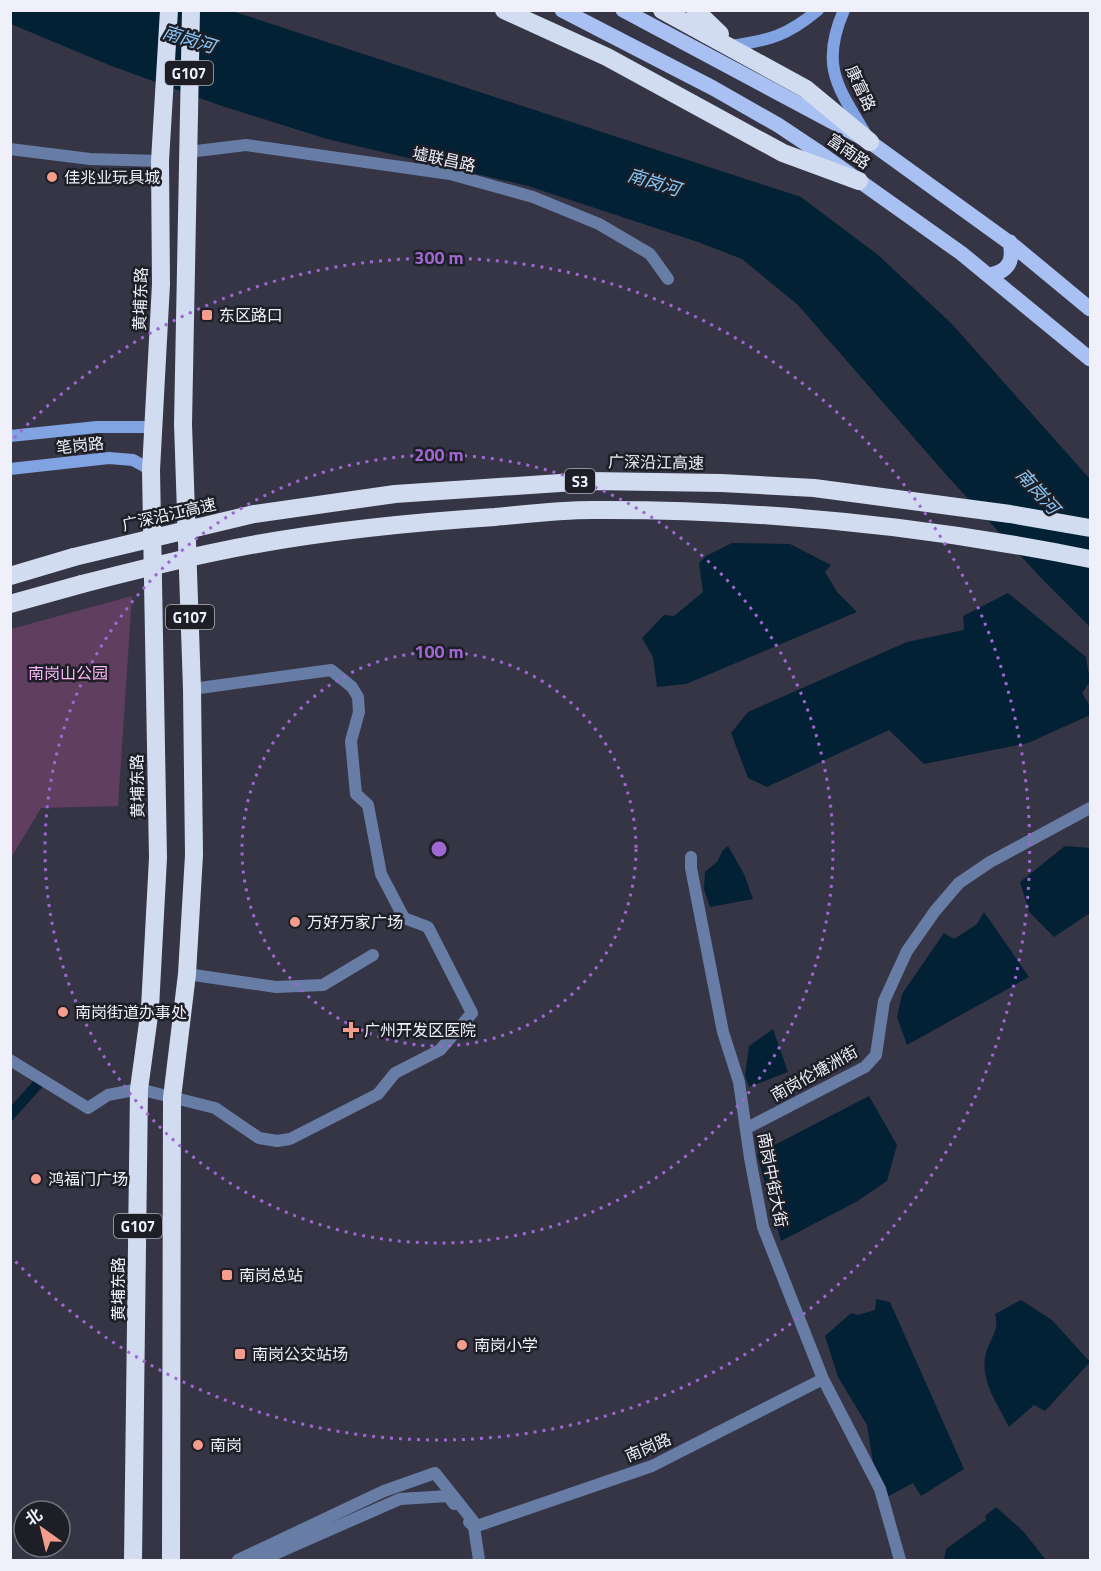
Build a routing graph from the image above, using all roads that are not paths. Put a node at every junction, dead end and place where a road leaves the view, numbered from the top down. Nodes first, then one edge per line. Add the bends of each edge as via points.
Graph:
1 (169, 10) edge
2 (191, 10) edge
3 (504, 10) edge
4 (562, 10) edge
5 (623, 10) edge
6 (662, 10) edge
7 (695, 10) edge
8 (818, 10) edge
9 (844, 10) edge
10 (731, 46) junction
11 (870, 142) junction
12 (188, 143) junction
13 (10, 149) edge
14 (160, 160) junction
15 (859, 181) junction
16 (1010, 242) junction
17 (990, 275) junction
18 (668, 279) dead end
19 (1090, 309) edge
20 (1090, 359) edge
21 (154, 427) junction
22 (10, 436) edge
23 (10, 469) edge
24 (151, 470) junction
25 (1090, 528) edge
26 (1090, 559) edge
27 (10, 576) edge
28 (10, 604) edge
29 (192, 689) junction
30 (1090, 808) edge
31 (691, 857) dead end
32 (373, 955) dead end
33 (187, 974) junction
34 (10, 1060) edge
35 (139, 1089) junction
36 (172, 1098) junction
37 (747, 1128) junction
38 (824, 1379) junction
39 (475, 1527) junction
40 (133, 1560) edge
41 (171, 1560) edge
42 (238, 1560) edge
43 (261, 1560) edge
44 (479, 1560) edge
45 (900, 1560) edge

1 - 14 highway, 黄埔东路 / G107
2 - 12 highway, G107
3 - 15 highway via 607,57 783,153
4 - 15 main road, 富南路 via 778,125
5 - 11 main road, 富南路
6 - 10 highway
7 - 10 highway
8 - 10 street via 781,36
9 - 11 street, 康富路 via 832,45 834,75
10 - 11 highway via 806,89
11 - 16 main road, 富南路
12 - 18 street, 墟联昌路 via 246,145 450,174 533,197 599,225 650,254
12 - 29 highway, G107 via 183,424
13 - 14 street via 90,159
14 - 21 highway, 黄埔东路 / G107 via 161,284
15 - 17 main road, 富南路
16 - 17 main road via 1012,253 1007,267
16 - 19 main road, 富南路
17 - 20 main road, 富南路
21 - 22 street, 笔岗路 via 97,427
21 - 24 highway, 黄埔东路 / G107
23 - 24 street, 笔岗路 via 109,458 133,460
24 - 35 highway, 黄埔东路 / G107 via 158,858 150,1008
25 - 27 highway, 广深沿江高速 / S3, bridge via 814,488 590,481 395,494 254,514
26 - 28 highway, S3, bridge via 898,528 773,515 590,510 422,522 310,536 211,553
29 - 33 highway, G107 via 194,855
29 - 36 street via 331,670 352,687 358,697 359,712 351,741 356,794 368,805 381,874 404,918 428,927 472,1013 440,1050 395,1073 378,1094 290,1139 259,1138 215,1108
30 - 37 street, 南岗伦塘洲街 via 959,883 907,951 884,1001 876,1055 865,1067
31 - 37 street, 南岗中街大街 via 723,1032 740,1082
32 - 33 street via 323,985 276,987
33 - 36 highway, G107
34 - 35 street via 88,1108 108,1095
35 - 36 street
35 - 40 highway, 黄埔东路 / G107
36 - 41 highway, G107
37 - 38 street, 南岗中街大街 via 763,1227
38 - 39 street, 南岗路 via 652,1466
38 - 45 street, 南岗中街大街 via 880,1489
39 - 42 street via 435,1473 384,1491
39 - 43 street via 448,1496 400,1498
39 - 44 street

